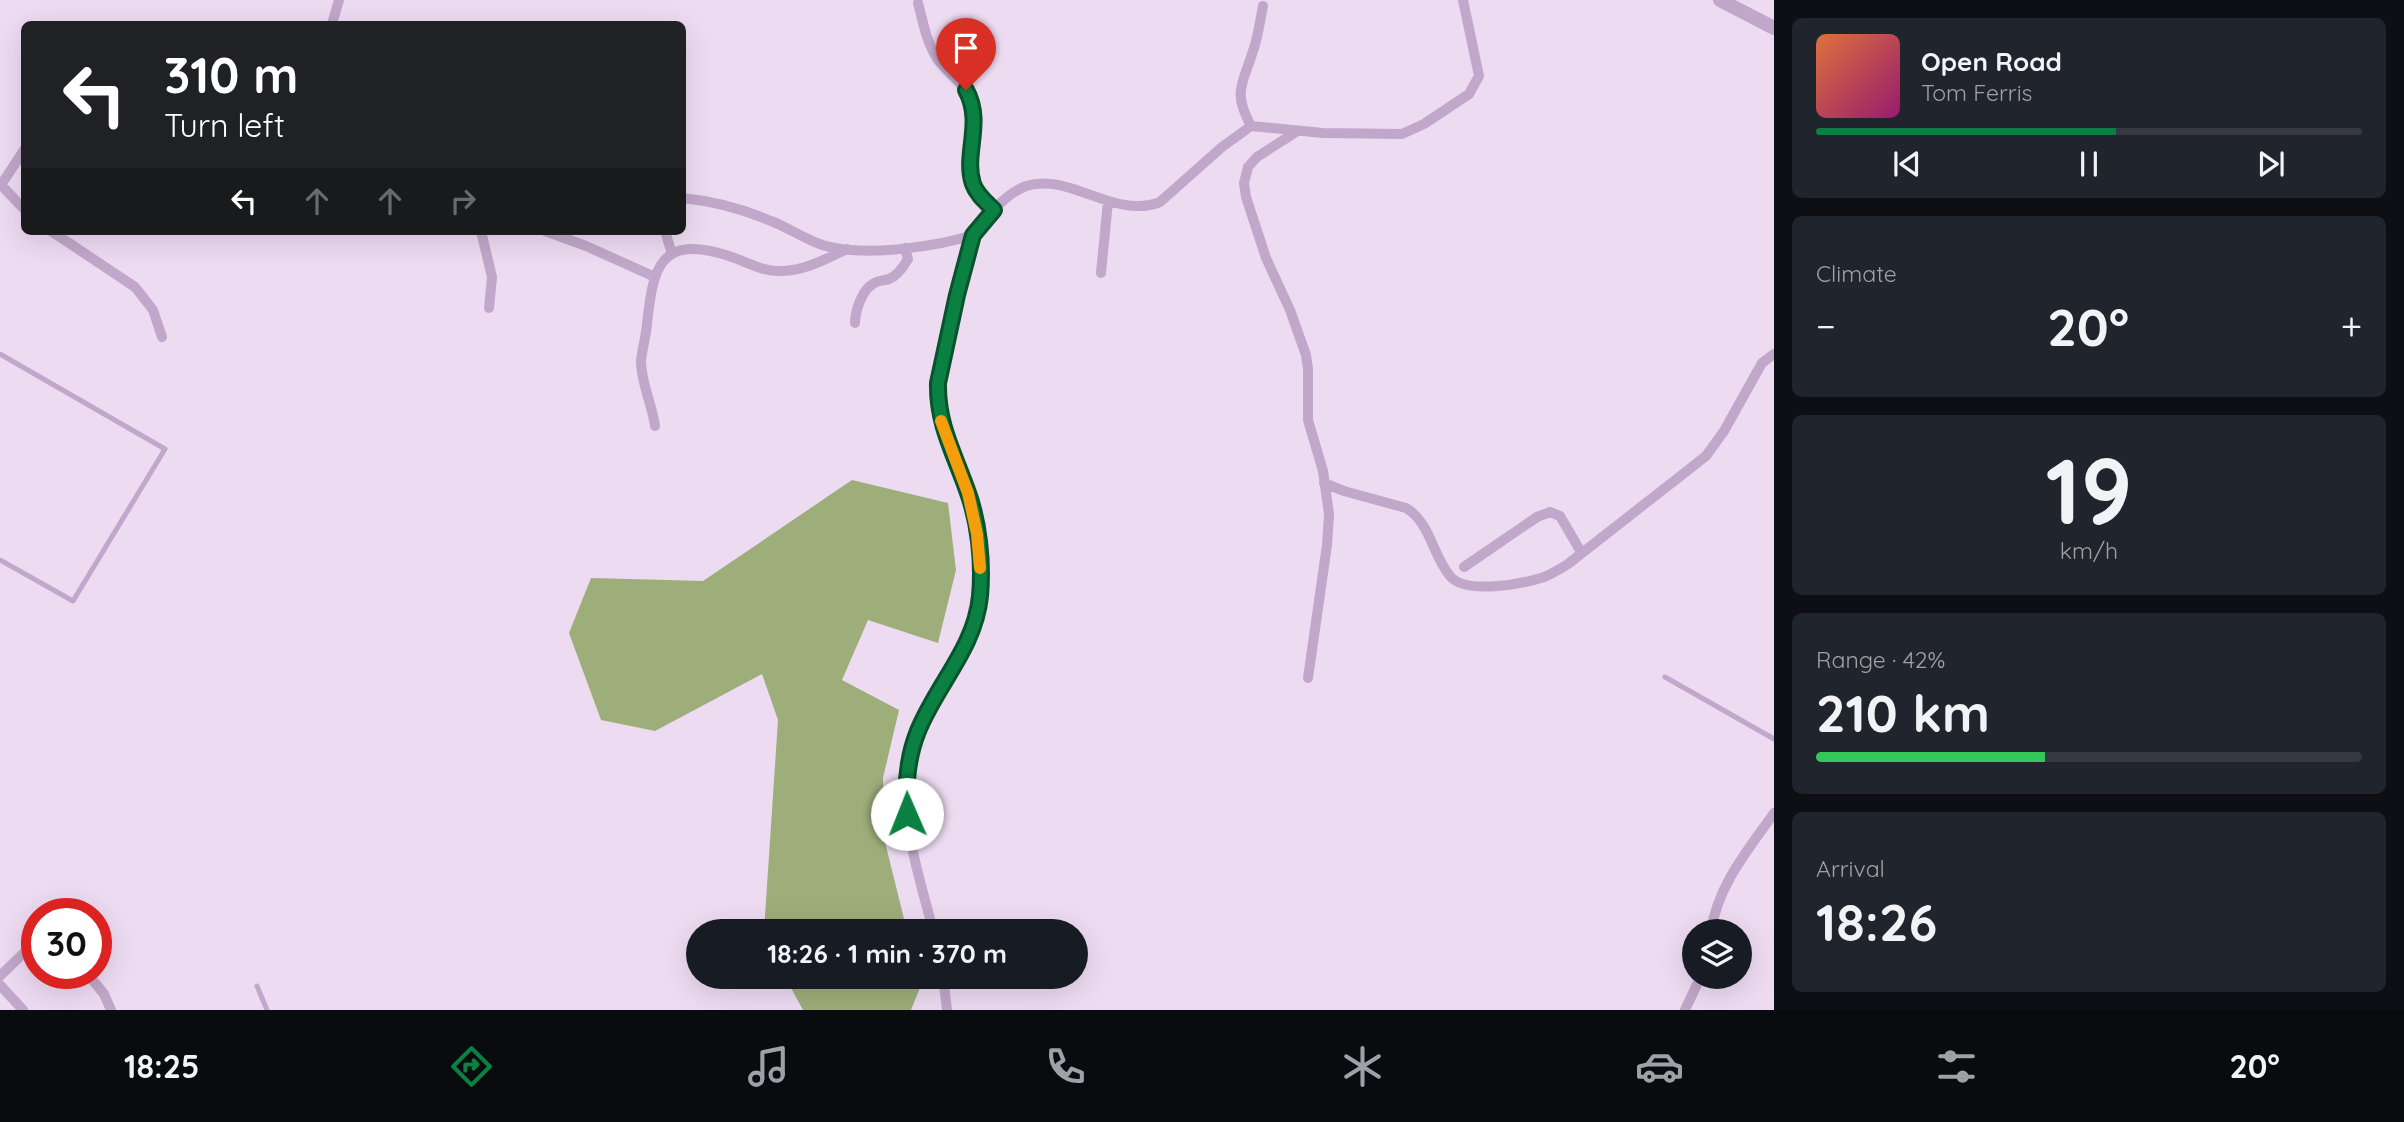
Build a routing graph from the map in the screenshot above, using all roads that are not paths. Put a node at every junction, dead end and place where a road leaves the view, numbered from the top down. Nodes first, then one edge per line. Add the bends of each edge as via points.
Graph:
1 (339, 0) edge
2 (1463, 0) edge
3 (1720, 0) edge
4 (918, 4) dead end
5 (1262, 6) dead end
6 (333, 21) edge
7 (1774, 28) edge
8 (1251, 126) junction
9 (1296, 132) junction
10 (21, 154) edge
11 (0, 185) edge
12 (686, 199) edge
13 (1108, 201) junction
14 (21, 206) edge
15 (994, 210) junction
16 (57, 235) edge
17 (482, 235) edge
18 (556, 235) edge
19 (666, 235) edge
20 (973, 235) junction
21 (905, 248) junction
22 (847, 249) junction
23 (672, 254) junction
24 (1101, 273) dead end
25 (655, 277) junction
26 (489, 308) dead end
27 (855, 323) dead end
28 (162, 337) dead end
29 (0, 354) edge
30 (1774, 354) edge
31 (655, 426) dead end
32 (1324, 483) junction
33 (1581, 552) junction
34 (0, 560) edge
35 (1464, 567) dead end
36 (1665, 677) dead end
37 (1308, 678) dead end
38 (1774, 739) edge
39 (1774, 813) edge
40 (930, 919) edge
41 (1713, 919) edge
42 (21, 956) edge
43 (0, 976) edge
44 (0, 985) edge
45 (257, 986) dead end
46 (100, 989) edge
47 (945, 989) edge
48 (1695, 989) edge
49 (23, 1010) edge
50 (111, 1010) edge
51 (267, 1010) edge
52 (947, 1010) edge
53 (1685, 1010) edge

1 - 6 street
2 - 9 street via 1479,70 1469,94 1402,134
3 - 7 street
4 - 15 street via 937,59 972,101 972,182
5 - 8 street via 1240,91
8 - 9 street
8 - 13 street via 1160,202 1137,207
9 - 32 street via 1257,157 1248,167 1244,183 1266,258 1306,355 1308,420
10 - 11 street
11 - 14 street
12 - 22 street via 726,205 810,240
13 - 15 street via 1074,190 1034,185 1015,191
13 - 24 street
15 - 20 street
16 - 28 street via 135,287 153,310
17 - 26 street via 492,277
18 - 25 street
19 - 23 street
20 - 21 street
20 - 40 street via 938,399 977,534 979,600 966,645 918,730 906,775 908,826
21 - 22 street
21 - 27 street via 908,259 896,274 867,289
22 - 23 street via 807,268 780,271 755,268 694,248
23 - 25 street
25 - 31 street via 641,361
29 - 34 lane via 164,449 73,601
30 - 33 street via 1762,363 1706,456
32 - 33 street via 1415,514 1451,578 1469,586 1542,577
32 - 37 street via 1327,545
33 - 35 street via 1560,516 1550,512
36 - 38 lane
39 - 41 street via 1730,876
42 - 43 street
44 - 49 street
45 - 51 lane
46 - 50 street
47 - 52 street
48 - 53 street

